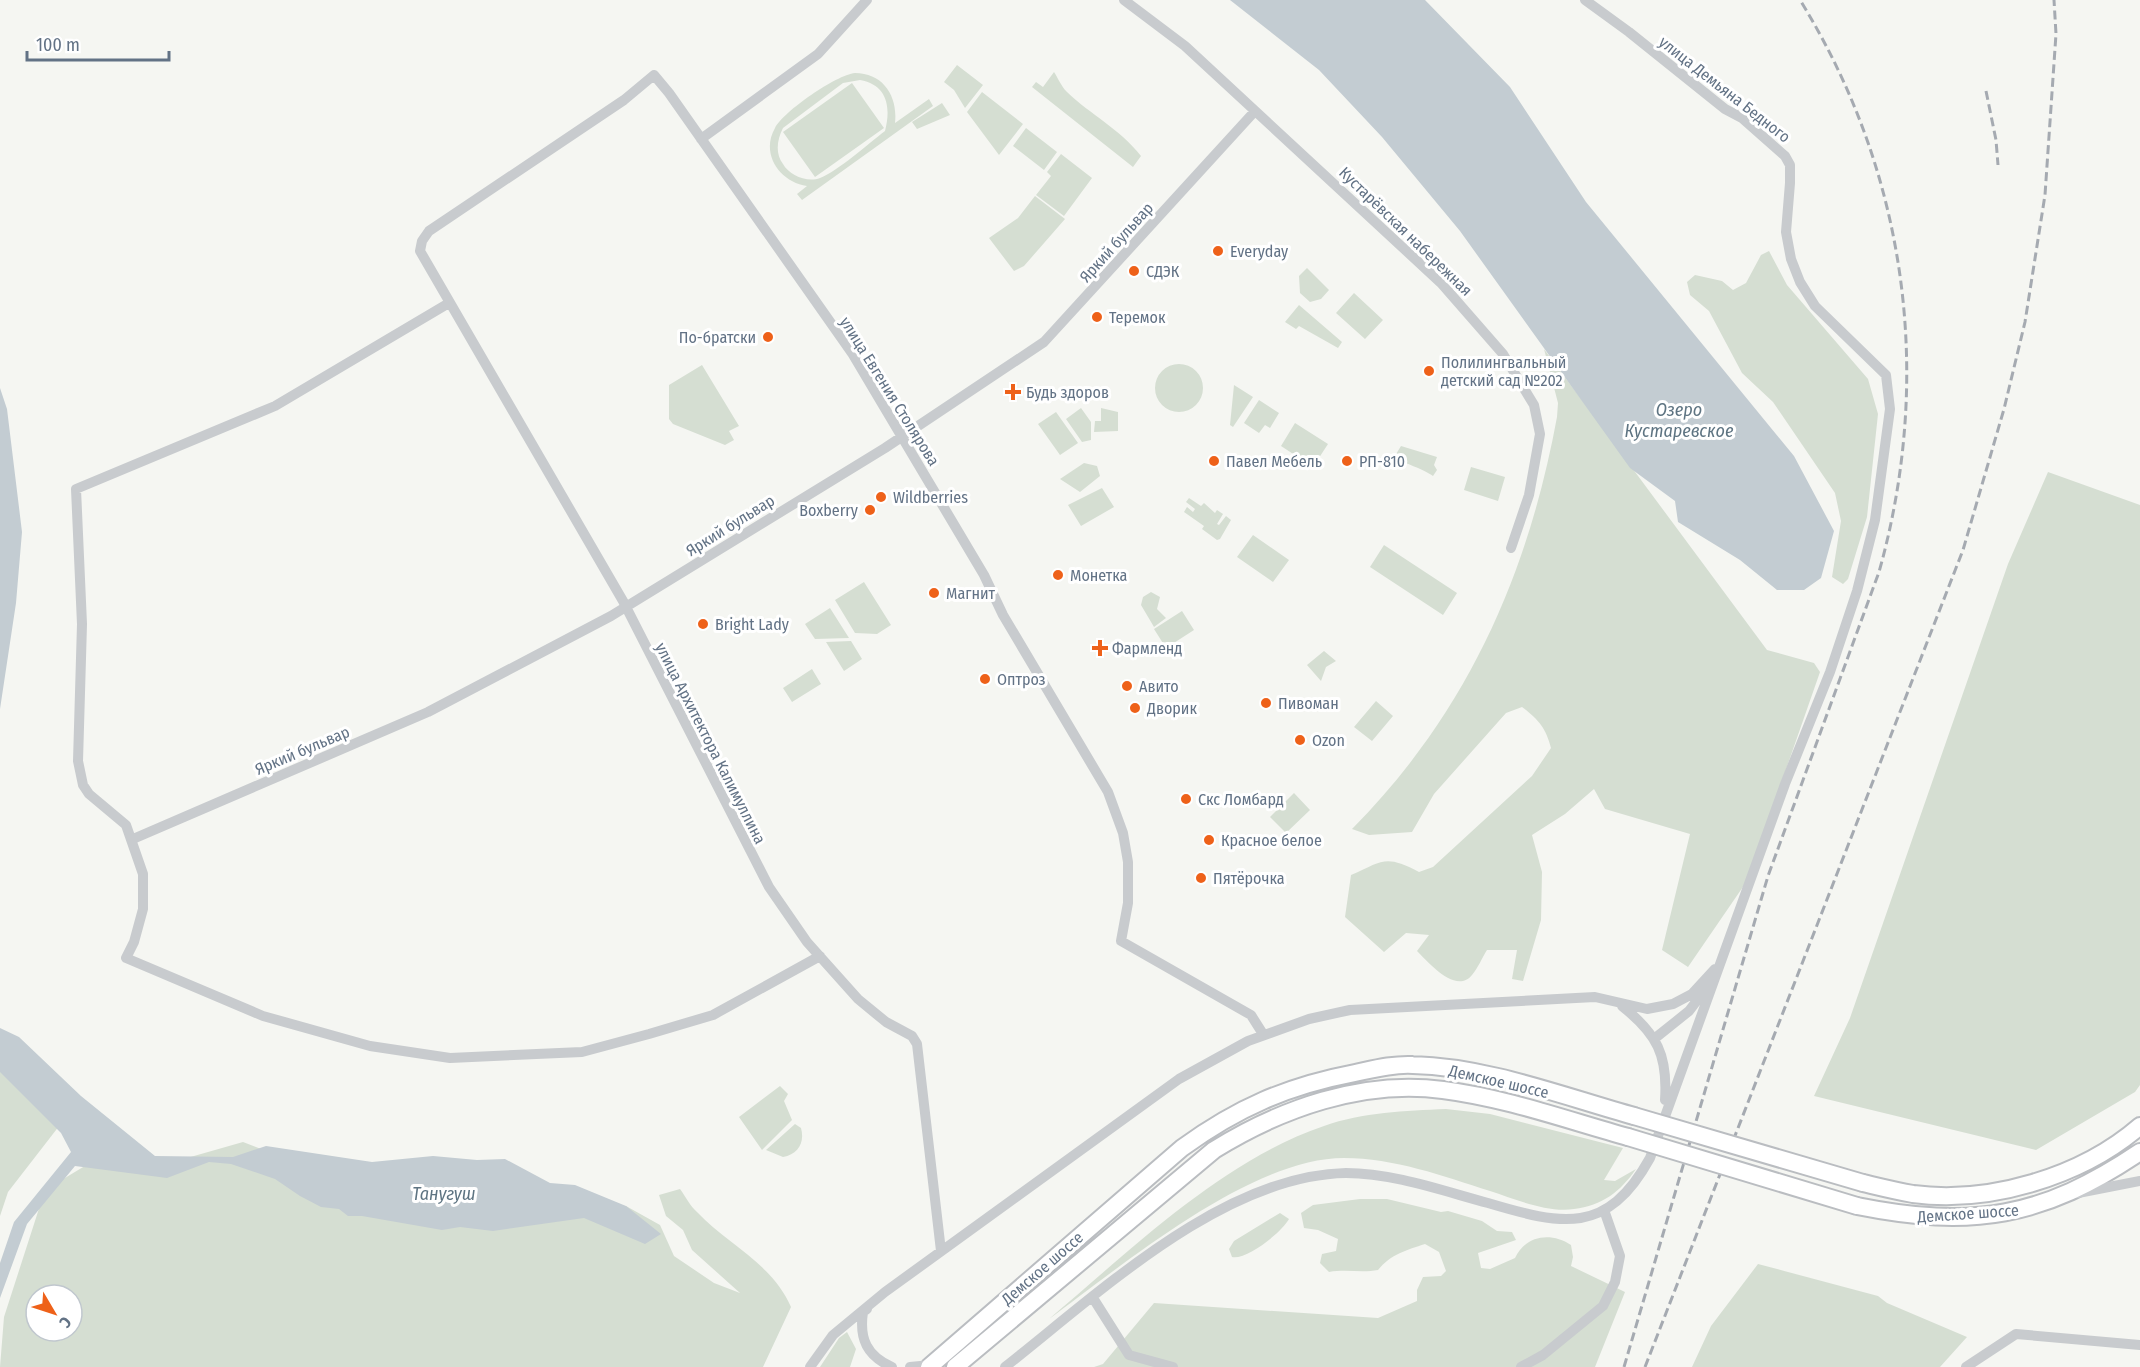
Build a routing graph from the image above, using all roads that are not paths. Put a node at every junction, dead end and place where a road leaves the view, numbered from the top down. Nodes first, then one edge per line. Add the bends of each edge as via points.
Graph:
1 (867, 0) edge
2 (1124, 0) edge
3 (1585, 0) edge
4 (1255, 111) junction
5 (701, 139) junction
6 (422, 241) joint
7 (449, 303) junction
8 (902, 437) junction
9 (1511, 548) dead end
10 (626, 607) junction
11 (133, 839) junction
12 (820, 956) junction
13 (1722, 959) junction
14 (1620, 1005) junction
15 (1263, 1034) junction
16 (1654, 1039) junction
17 (1664, 1112) junction
18 (2140, 1126) edge
19 (2140, 1152) edge
20 (2140, 1181) edge
21 (2066, 1196) junction
22 (1604, 1210) junction
23 (941, 1251) junction
24 (885, 1292) junction
25 (1093, 1298) junction
26 (2140, 1345) edge
27 (930, 1366) edge
28 (810, 1367) edge
29 (892, 1367) edge
30 (910, 1367) edge
31 (955, 1367) edge
32 (1005, 1367) edge
33 (1173, 1367) edge
34 (1521, 1367) edge
35 (1965, 1367) edge

1 - 5 street via 818,54
2 - 4 street, Кустарёвская набережная via 1180,42
3 - 13 street, улица Демьяна Бедного via 1725,109 1742,118 1785,156 1790,165 1786,232 1800,282 1815,306 1886,375 1890,409 1885,456 1875,520 1857,591
4 - 8 street, Яркий бульвар via 1044,342
4 - 9 street, Кустарёвская набережная via 1447,288 1499,348 1532,400 1539,419 1540,439
5 - 6 street, улица Евгения Столярова via 654,75 624,100 429,231
5 - 8 street, улица Евгения Столярова via 850,351
6 - 7 street, улица Архитектора Калимуллина via 421,256
7 - 10 street, улица Архитектора Калимуллина
7 - 11 street via 275,406 76,489 82,624 80,776 89,794 126,825
8 - 10 street, Яркий бульвар
8 - 15 street, улица Евгения Столярова via 1108,792 1123,833 1128,862 1128,903 1121,941 1251,1016
10 - 11 street, Яркий бульвар via 428,712
10 - 12 street, улица Архитектора Калимуллина via 754,863
11 - 12 street via 143,874 143,909 126,958 262,1016 370,1046 450,1058 582,1052 713,1015
12 - 23 street, улица Архитектора Калимуллина via 858,999 886,1022 912,1036 917,1044
13 - 14 street via 1692,994 1673,1004 1647,1009
13 - 16 street via 1689,1011
13 - 17 street
14 - 15 street via 1595,997 1564,997 1350,1010
14 - 16 street via 1645,1025
15 - 23 street via 1179,1079
16 - 17 street via 1666,1073
17 - 22 street via 1650,1158 1635,1185
18 - 27 main road, Демское шоссе, bridge via 2078,1166 2054,1175 1991,1192 1913,1194 1455,1069 1386,1067 1292,1087 1219,1121 1182,1148
19 - 21 main road, Демское шоссе
20 - 21 street
21 - 31 main road, Демское шоссе, bridge via 2031,1208 1948,1218 1909,1217 1857,1206 1490,1098 1440,1089 1391,1089 1341,1096 1288,1112 1246,1130 1214,1150
22 - 25 street via 1560,1221 1391,1178 1348,1173 1309,1176 1277,1184 1203,1218
22 - 34 street via 1620,1256 1615,1282 1603,1306 1543,1355
23 - 24 street
24 - 28 street via 833,1335
24 - 29 street via 863,1312 860,1330 866,1348 876,1360
25 - 32 street
25 - 33 street via 1129,1355
26 - 35 street via 2016,1334
27 - 30 street

